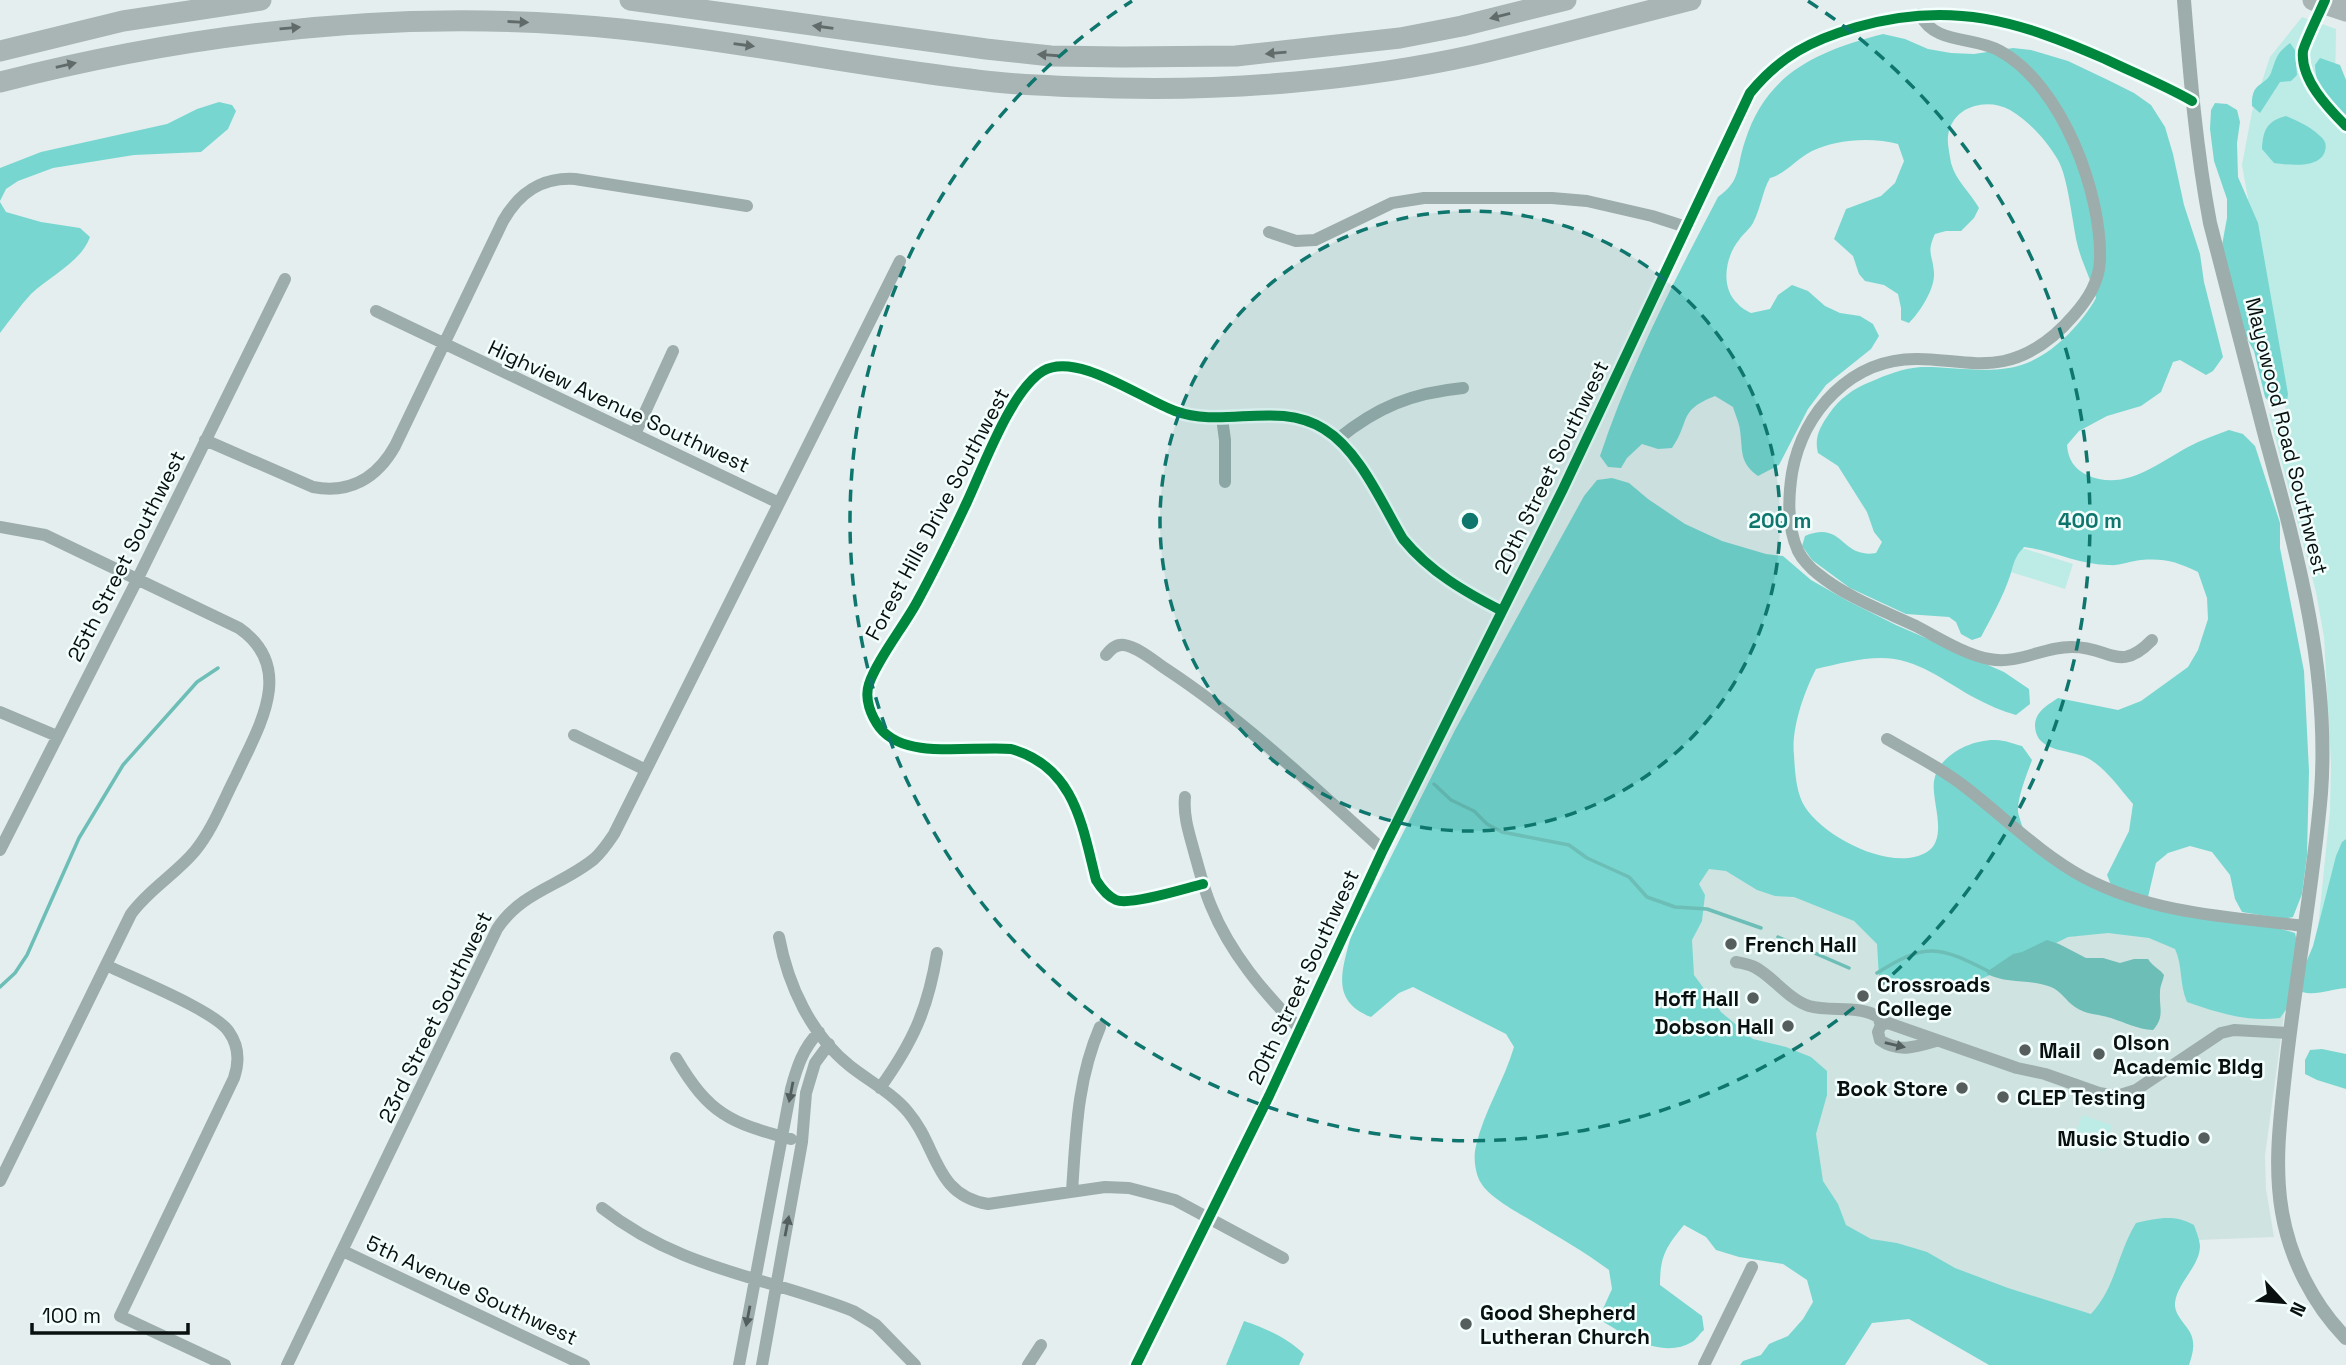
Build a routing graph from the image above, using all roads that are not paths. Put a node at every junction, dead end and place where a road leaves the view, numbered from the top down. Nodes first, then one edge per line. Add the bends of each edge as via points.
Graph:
1 (261, 0) edge
2 (630, 0) edge
3 (1566, 0) edge
4 (1691, 0) edge
5 (2184, 0) edge
6 (2313, 0) edge
7 (2346, 11) edge
8 (1920, 14) junction
9 (0, 51) edge
10 (0, 82) edge
11 (2192, 101) junction
12 (747, 206) dead end
13 (1686, 227) junction
14 (1269, 232) dead end
15 (900, 261) dead end
16 (285, 279) dead end
17 (376, 311) dead end
18 (443, 343) junction
19 (673, 351) dead end
20 (1462, 388) dead end
21 (1222, 418) junction
22 (635, 435) junction
23 (1338, 439) junction
24 (205, 440) junction
25 (1225, 482) dead end
26 (779, 503) junction
27 (0, 527) edge
28 (137, 580) junction
29 (1502, 611) junction
30 (2152, 640) dead end
31 (1106, 654) dead end
32 (0, 712) edge
33 (574, 735) dead end
34 (57, 736) junction
35 (1887, 740) dead end
36 (646, 770) junction
37 (1185, 797) dead end
38 (0, 850) edge
39 (1383, 850) junction
40 (1203, 884) junction
41 (2305, 926) junction
42 (779, 937) dead end
43 (937, 953) dead end
44 (1736, 962) dead end
45 (106, 965) junction
46 (1881, 1025) junction
47 (1100, 1027) dead end
48 (1299, 1028) junction
49 (819, 1032) junction
50 (2290, 1033) junction
51 (1936, 1041) junction
52 (828, 1044) junction
53 (676, 1058) dead end
54 (880, 1088) junction
55 (784, 1137) junction
56 (802, 1142) junction
57 (0, 1181) edge
58 (1072, 1191) junction
59 (602, 1208) dead end
60 (1209, 1220) junction
61 (343, 1251) junction
62 (1283, 1258) dead end
63 (1752, 1267) dead end
64 (755, 1280) junction
65 (775, 1286) junction
66 (2346, 1338) edge
67 (1041, 1345) dead end
68 (225, 1365) edge
69 (287, 1365) edge
70 (584, 1365) edge
71 (738, 1365) edge
72 (762, 1365) edge
73 (915, 1365) edge
74 (1028, 1365) edge
75 (1136, 1365) edge
76 (1704, 1365) edge

1 - 9 highway via 123,21
3 -> 2 highway via 1400,38 1236,56 1122,57 986,49
10 -> 4 highway via 172,44 393,21 615,28 996,82 1197,88 1412,66
5 - 11 street, Mayowood Road Southwest
6 - 7 highway
8 - 11 street, 20th Street Southwest via 1984,18 2039,32
8 - 13 street, 20th Street Southwest via 1868,24 1810,43 1767,73 1750,93
8 - 30 street via 1935,32 2001,51 2021,66 2055,106 2090,188 2098,234 2098,275 2087,299 2057,333 2018,357 1984,363 1894,360 1869,368 1828,398 1811,421 1793,471 1789,510 1799,554 1817,574 1840,589 1987,659 2007,661 2078,646 2131,657
11 - 41 street, Mayowood Road Southwest via 2210,223 2313,629 2322,729 2321,784
12 - 18 street via 575,179 538,185 510,208
13 - 14 street via 1587,201 1424,198 1392,203 1315,240 1296,241
13 - 29 street, 20th Street Southwest
15 - 26 street, 23rd Street Southwest
16 - 24 street, 25th Street Southwest
17 - 18 street, Highview Avenue Southwest
18 - 22 street, Highview Avenue Southwest
18 - 24 street via 391,453 379,470 357,484 313,487
19 - 22 street
20 - 23 street via 1396,402
21 - 23 street, Forest Hills Drive Southwest via 1284,414 1306,419
21 - 25 street
21 - 40 street, Forest Hills Drive Southwest via 1176,411 1073,365 1052,366 1035,376 1018,396 920,597 867,693 879,727 898,743 1012,750 1051,770 1074,800 1097,880 1112,898 1134,900
22 - 26 street, Highview Avenue Southwest
23 - 29 street, Forest Hills Drive Southwest via 1359,464 1413,552 1455,585
24 - 28 street, 25th Street Southwest
26 - 36 street, 23rd Street Southwest
27 - 28 street via 45,535
28 - 34 street, 25th Street Southwest
28 - 45 street via 246,633 267,664 270,691 265,714 207,834 192,855 135,908
29 - 39 street, 20th Street Southwest
31 - 39 street via 1112,647 1129,647 1206,696
32 - 34 street
33 - 36 street
34 - 38 street, 25th Street Southwest
35 - 41 street via 1966,788 2057,861 2114,892 2174,910
36 - 61 street, 23rd Street Southwest via 614,834 596,858 523,901 501,923
37 - 40 street via 1188,830
39 - 48 street, 20th Street Southwest
40 - 48 street via 1231,946
41 - 50 street, Mayowood Road Southwest
42 - 49 street via 790,982
43 - 54 street via 931,989 917,1027
44 - 46 street via 1754,966 1807,1006 1864,1010 1878,1017
45 - 57 street
45 - 68 street via 216,1019 231,1034 237,1056 234,1079 120,1316
46 - 51 street via 1888,1023
46 -> 51 street via 1880,1040 1887,1045 1914,1048
47 - 58 street via 1079,1094
48 - 60 street, 20th Street Southwest
49 - 52 street
49 -> 55 street via 797,1068
50 - 51 street via 2221,1033 2136,1090 2117,1096
50 - 66 street, Mayowood Road Southwest via 2277,1167 2282,1215 2306,1284
52 - 54 street
52 - 56 street via 810,1075
53 - 55 street via 700,1095 722,1114 751,1129
54 - 58 street via 908,1112 947,1182 967,1198 997,1204
55 - 56 street
55 - 64 street
65 -> 56 street
58 - 60 street via 1105,1187 1140,1190 1175,1200
59 - 64 street via 668,1250
60 - 62 street
60 - 75 street, 20th Street Southwest
61 - 69 street, 23rd Street Southwest
61 - 70 street, 5th Avenue Southwest
63 - 76 street
64 - 65 street
64 -> 71 street
65 - 72 street
65 - 73 street via 860,1314
67 - 74 street

